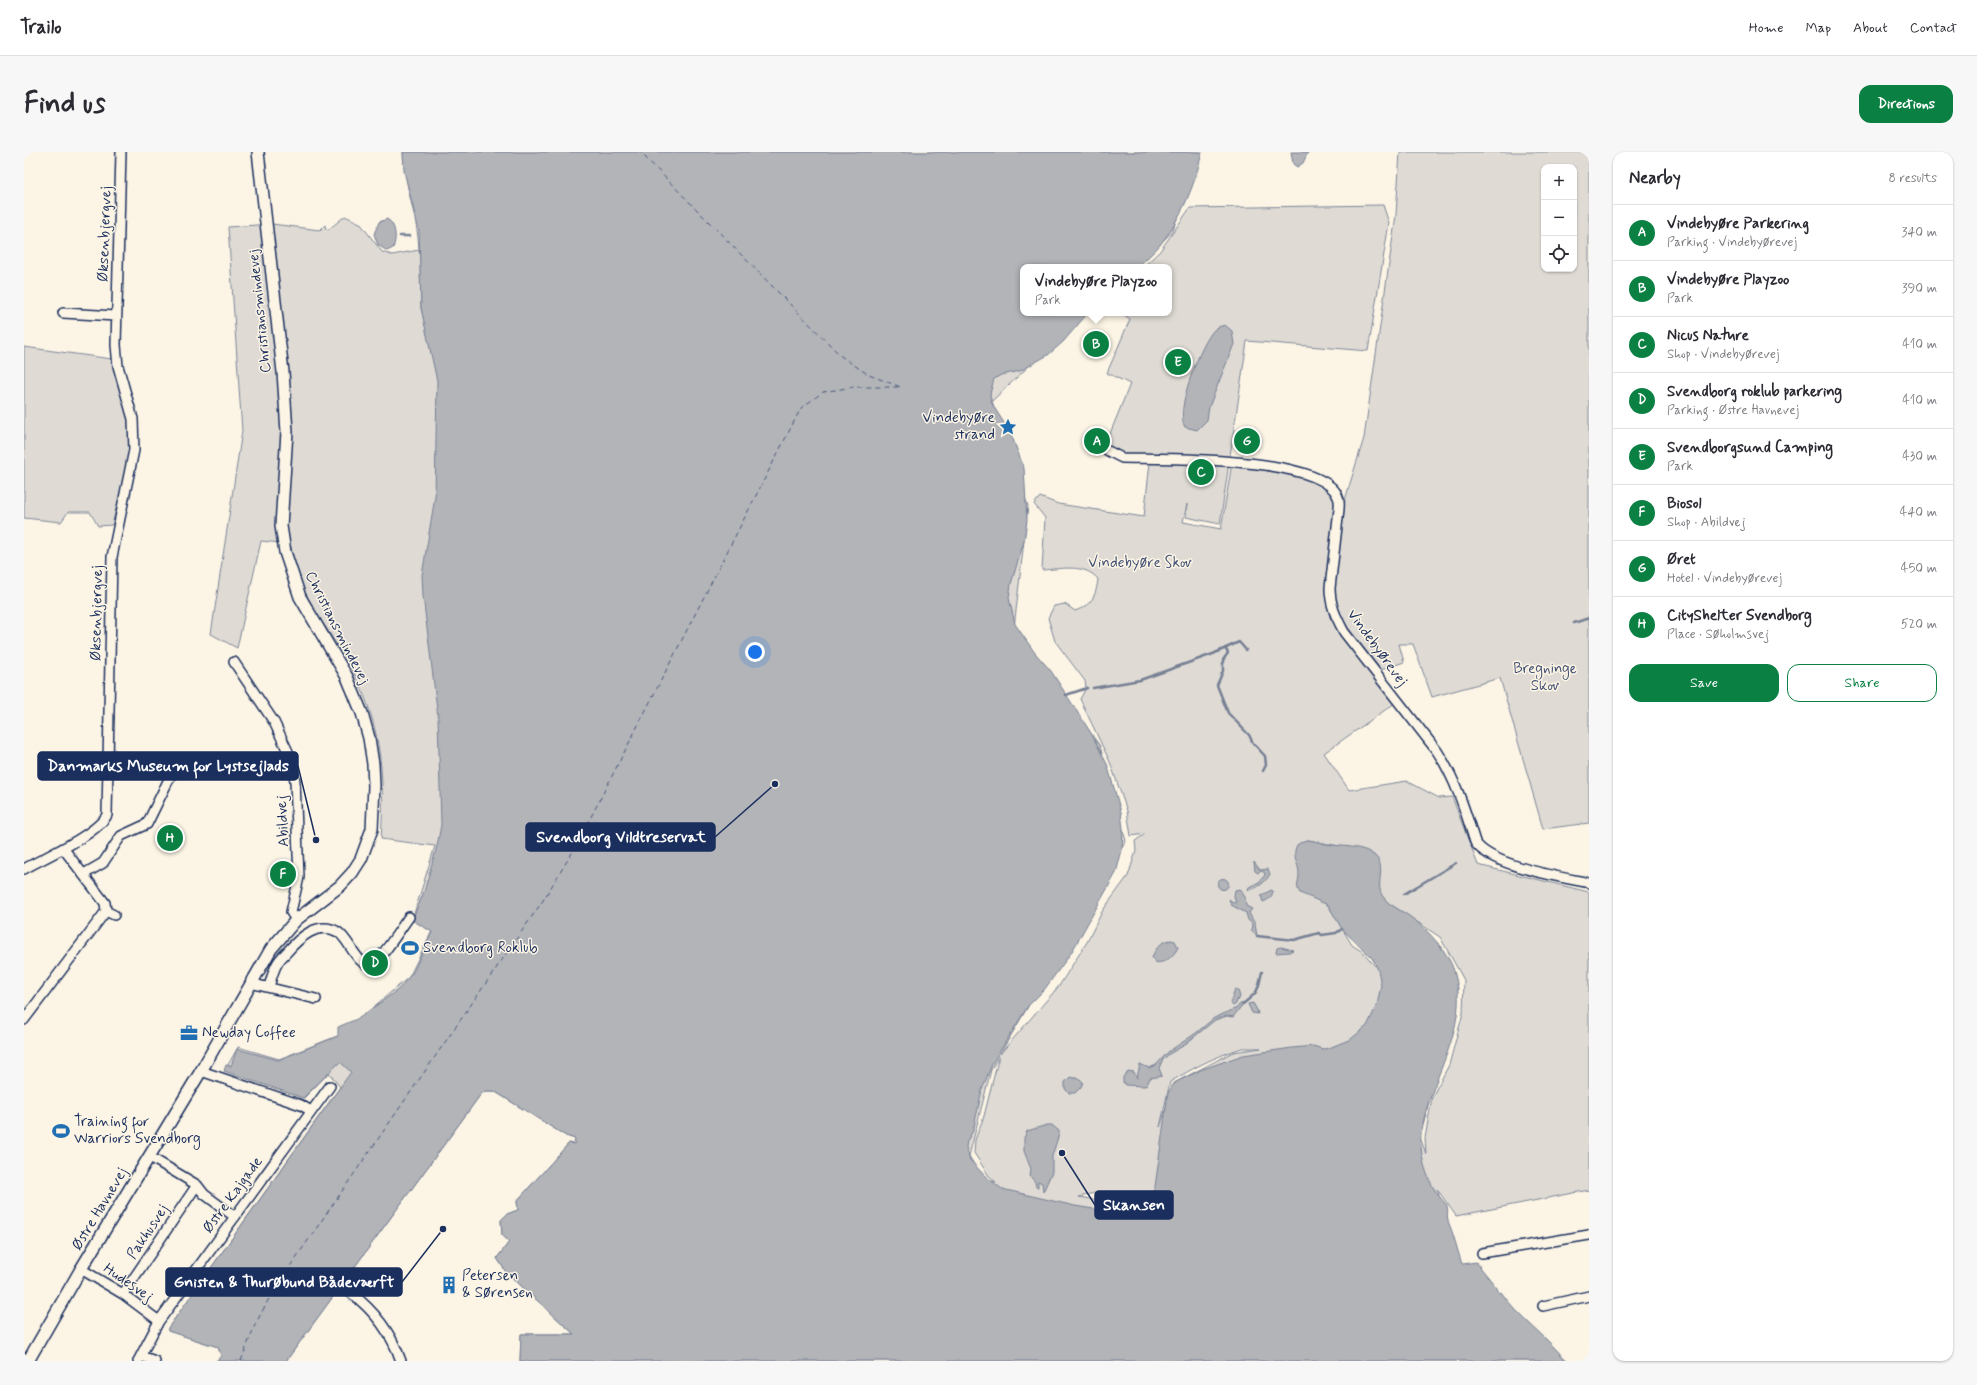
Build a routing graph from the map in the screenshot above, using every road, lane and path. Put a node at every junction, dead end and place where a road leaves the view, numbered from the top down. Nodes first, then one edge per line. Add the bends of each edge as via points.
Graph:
1 (121, 152) edge
2 (258, 152) edge
3 (63, 313) dead end
4 (116, 316) junction
5 (1108, 451) dead end
6 (234, 662) dead end
7 (172, 773) dead end
8 (62, 848) junction
9 (24, 869) edge
10 (84, 874) junction
11 (1589, 883) edge
12 (409, 916) dead end
13 (296, 920) junction
14 (251, 980) junction
15 (269, 987) junction
16 (316, 998) dead end
17 (26, 1014) edge
18 (201, 1071) junction
19 (330, 1086) dead end
20 (311, 1111) junction
21 (150, 1157) junction
22 (197, 1185) junction
23 (235, 1217) junction
24 (1589, 1235) edge
25 (1482, 1253) dead end
26 (81, 1269) junction
27 (351, 1292) dead end
28 (123, 1294) junction
29 (1589, 1296) edge
30 (1543, 1306) dead end
31 (159, 1321) junction
32 (37, 1352) junction
33 (24, 1357) edge
34 (140, 1359) edge
35 (28, 1361) edge
36 (155, 1361) edge
37 (401, 1361) edge

1 - 4 street, Øksenbjergvej
2 - 13 street, Christiansmindevej via 283,372 287,432 281,526 285,552 300,597 347,677 362,713 369,738 374,786 372,829 361,859 340,886
3 - 4 street
4 - 8 street, Øksenbjergvej via 118,366 132,414 134,450 112,557 108,815 103,823
5 - 11 street, Vindebyørevej via 1122,458 1224,460 1299,471 1322,480 1333,489 1339,497 1330,588 1330,601 1334,612 1344,632 1449,770 1462,798 1479,849 1492,857
6 - 13 street, Abildvej via 274,722 291,758 296,780 299,877 291,912
7 - 10 street via 146,824 122,836 103,863
8 - 9 street, Øksenbjergvej
8 - 10 street
10 - 17 street via 110,913
12 - 15 street via 388,948 375,963 370,964 360,961 344,937 337,932 316,929 305,934 277,963
13 - 14 street, Østre Havnevej via 271,949
14 - 15 street via 258,985
14 - 18 street, Østre Havnevej
15 - 16 street
18 - 20 street
18 - 21 street, Østre Havnevej
19 - 20 street, Østre Kajgade
20 - 23 street, Østre Kajgade
21 - 22 street
21 - 26 street, Østre Havnevej
22 - 23 street via 204,1194
22 - 28 street, Pakhusvej
23 - 31 street, Østre Kajgade
24 - 25 street
26 - 28 street, Hudesvej
26 - 32 street, Østre Havnevej
27 - 37 street via 369,1307 388,1331
28 - 31 street, Hudesvej
29 - 30 street
31 - 34 street, Østre Kajgade
32 - 33 street, Østre Havnevej
32 - 35 street, Østre Havnevej
34 - 36 street

